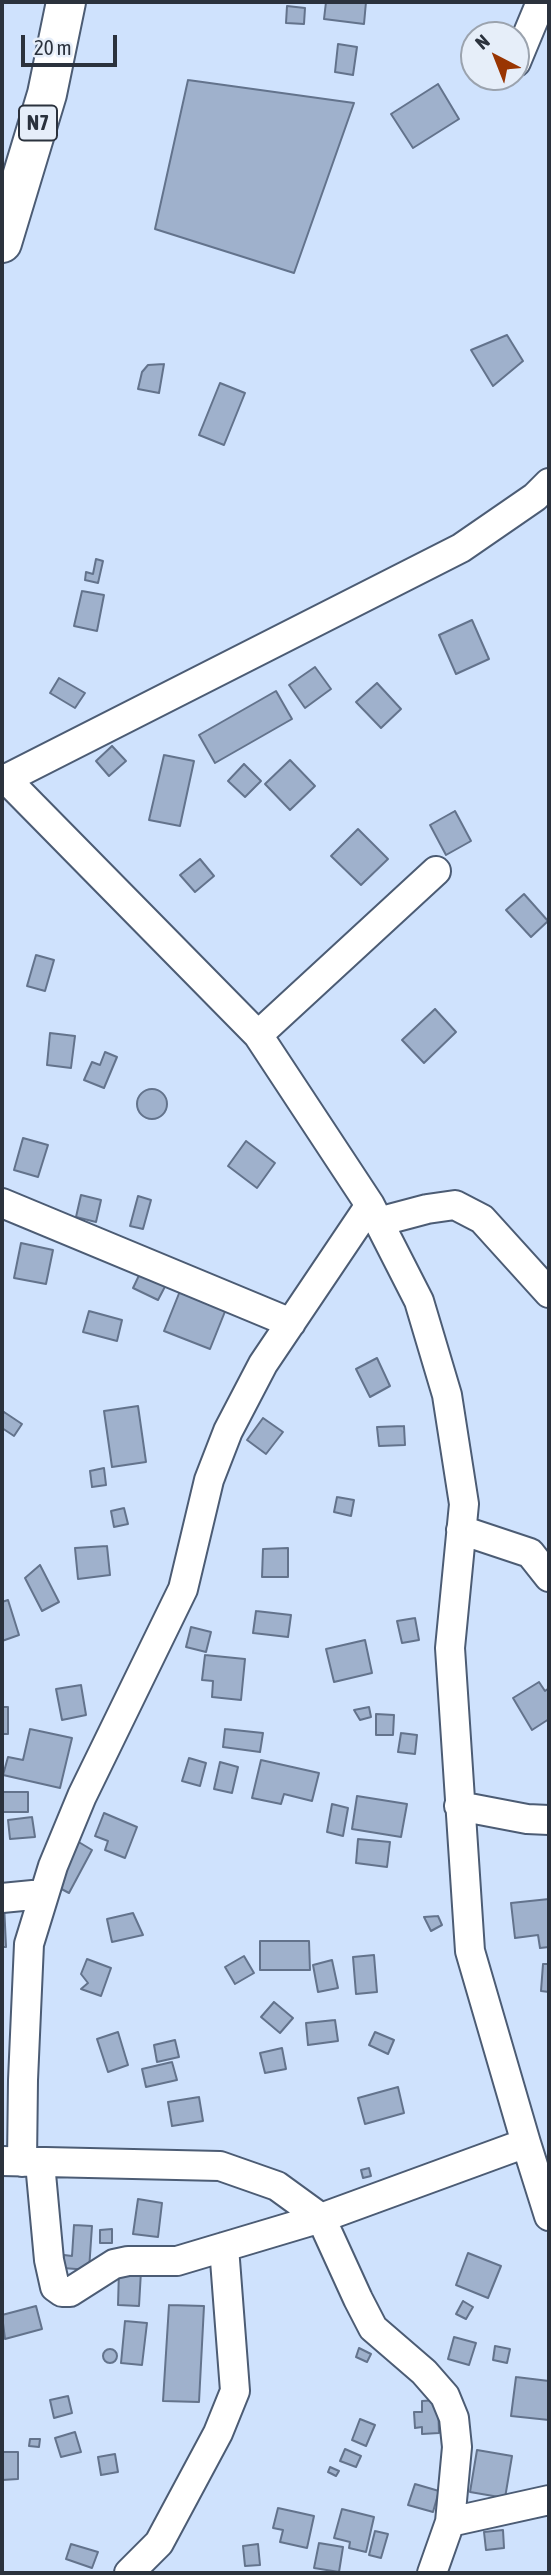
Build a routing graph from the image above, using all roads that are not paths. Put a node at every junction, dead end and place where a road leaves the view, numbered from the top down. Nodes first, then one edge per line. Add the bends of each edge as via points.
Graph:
1 (65, 2) edge
2 (541, 2) edge
3 (530, 28) edge
4 (2, 243) edge
5 (549, 483) edge
6 (4, 778) edge
7 (436, 871) dead end
8 (258, 1035) junction
9 (2, 1203) edge
10 (374, 1214) junction
11 (549, 1293) edge
12 (291, 1323) junction
13 (461, 1530) junction
14 (549, 1577) edge
15 (459, 1806) junction
16 (549, 1820) edge
17 (43, 1894) junction
18 (2, 1898) edge
19 (526, 2143) junction
20 (22, 2162) edge
21 (549, 2216) edge
22 (321, 2218) junction
23 (224, 2247) junction
24 (549, 2500) edge
25 (450, 2522) junction
26 (129, 2573) edge
27 (432, 2573) edge

1 - 4 highway, N7 via 47,94
2 - 3 street
5 - 6 street via 461,548
6 - 8 street
7 - 8 street
8 - 10 street
9 - 12 street
10 - 11 street via 455,1205 482,1219
10 - 12 street
10 - 13 street via 419,1301 447,1395 464,1504
12 - 17 street via 263,1364 228,1431 209,1480 183,1589 82,1796
13 - 14 street via 530,1553
13 - 15 street via 450,1648
15 - 16 street
15 - 19 street via 470,1951
17 - 18 street
17 - 20 street via 29,1944
19 - 21 street
19 - 22 street
20 - 22 street via 220,2166 277,2186
20 - 23 street via 55,2287 62,2292 70,2292 114,2264 177,2261
22 - 23 street
22 - 25 street via 373,2328 445,2396 454,2418 457,2447
23 - 26 street via 235,2391 218,2433 159,2543
24 - 25 street
25 - 27 street

